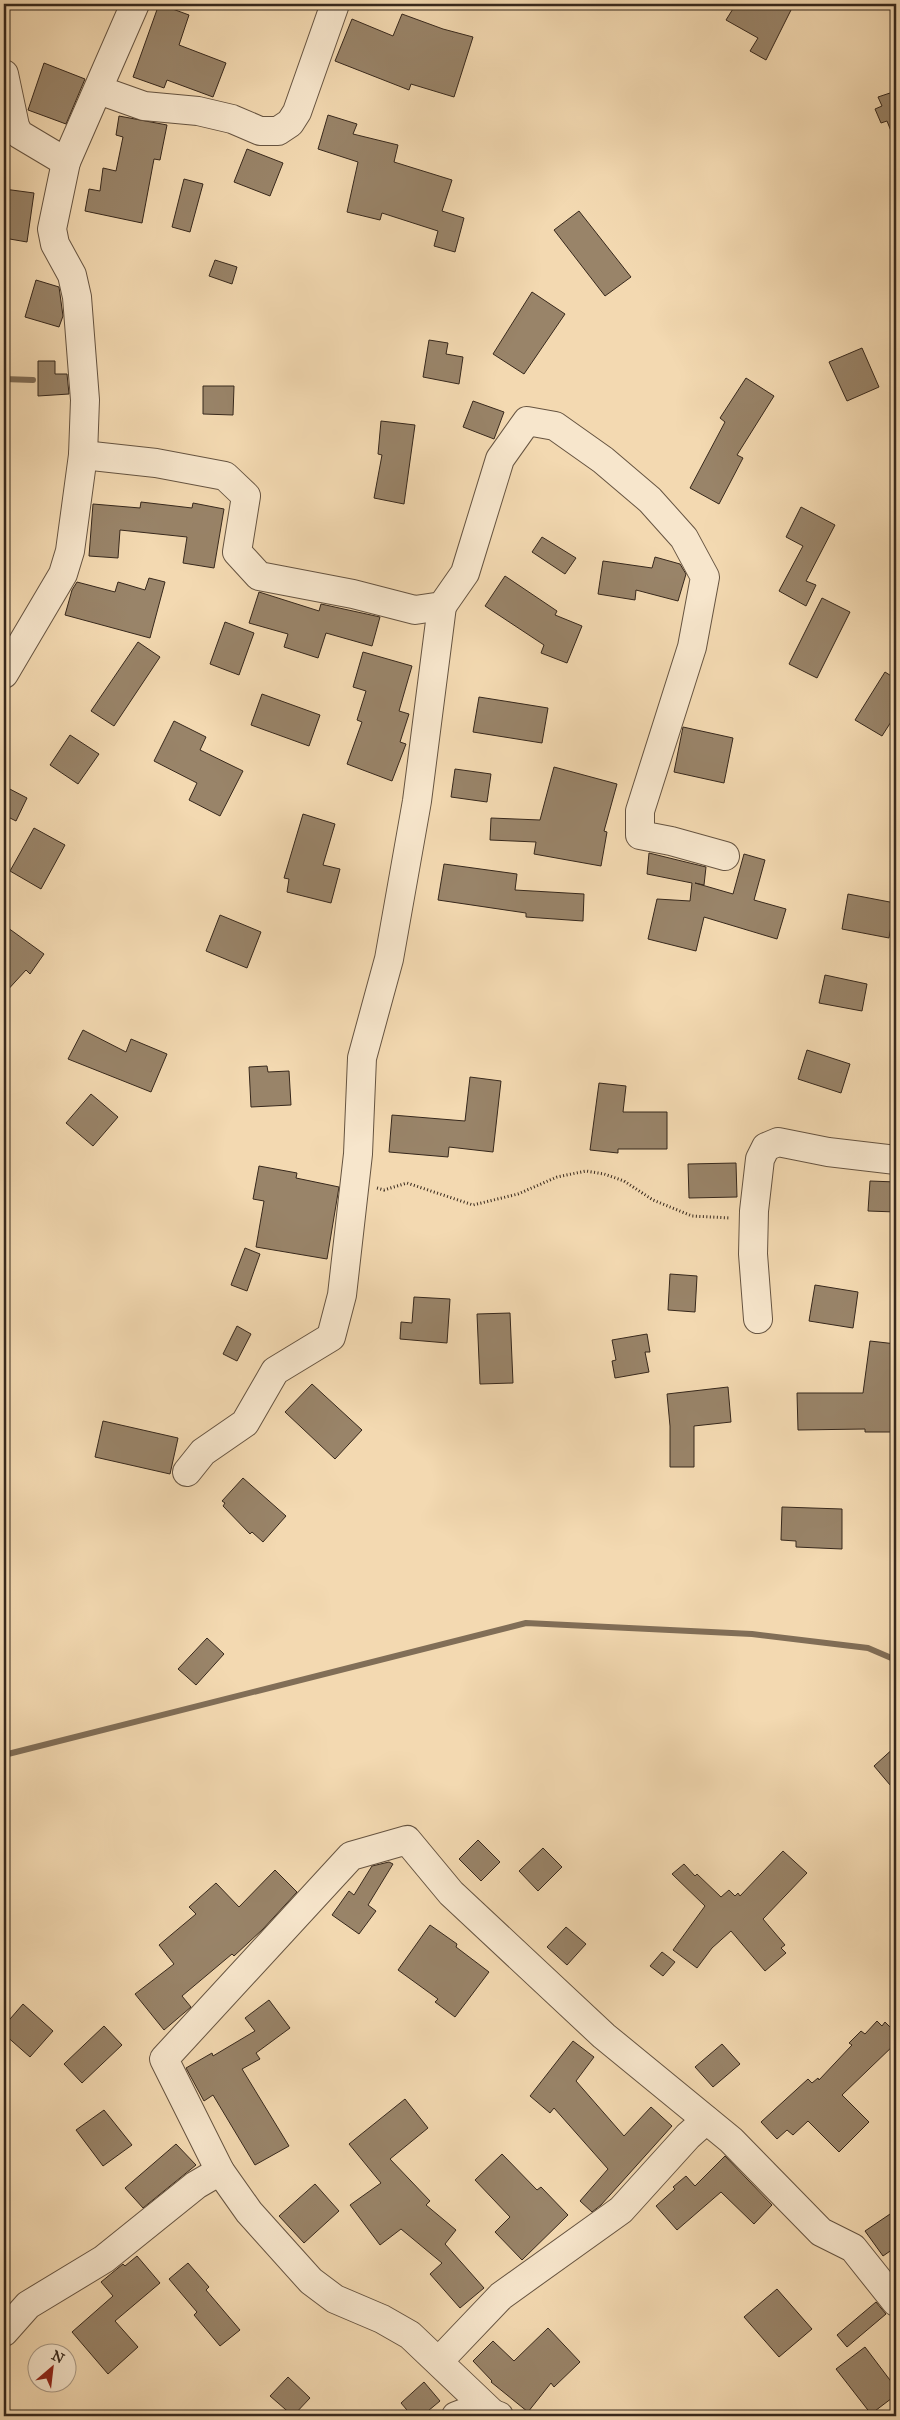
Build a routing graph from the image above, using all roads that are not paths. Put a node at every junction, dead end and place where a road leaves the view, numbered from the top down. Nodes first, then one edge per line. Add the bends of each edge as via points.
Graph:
1 (135, 4) edge
2 (336, 4) edge
3 (4, 74) edge
4 (99, 90) junction
5 (11, 137) edge
6 (66, 162) junction
7 (83, 455) junction
8 (442, 606) junction
9 (4, 674) edge
10 (725, 856) dead end
11 (896, 1160) edge
12 (758, 1319) dead end
13 (187, 1472) dead end
14 (706, 2120) junction
15 (220, 2171) junction
16 (896, 2302) edge
17 (4, 2332) edge
18 (439, 2362) junction
19 (496, 2414) edge
20 (456, 2416) edge

1 - 4 street
2 - 4 street via 297,112 290,123 278,131 260,131 232,119 198,111 144,106
3 - 5 street via 15,126
4 - 6 street
5 - 6 street
6 - 7 street via 52,229 55,244 72,275 77,297 85,400
7 - 8 street via 156,463 225,476 246,496 236,552 259,576 415,610
7 - 9 street via 70,551 62,574
8 - 10 street via 465,573 500,459 527,421 555,426 603,460 650,500 684,538 705,577 692,647 640,811 640,836
8 - 13 street via 417,801 396,922 362,1058 342,1296 331,1337 275,1371 245,1422 204,1452
11 - 12 street via 778,1142 766,1147 760,1159 754,1211
14 - 15 street via 597,2029 452,1893 407,1840 351,1856 164,2059
14 - 16 street via 731,2140 821,2232 853,2248
14 - 18 street via 621,2210 501,2296
15 - 17 street via 196,2185 104,2259 28,2305
15 - 18 street via 249,2212 310,2281 335,2298 410,2335
18 - 19 street
19 - 20 street via 477,2408

